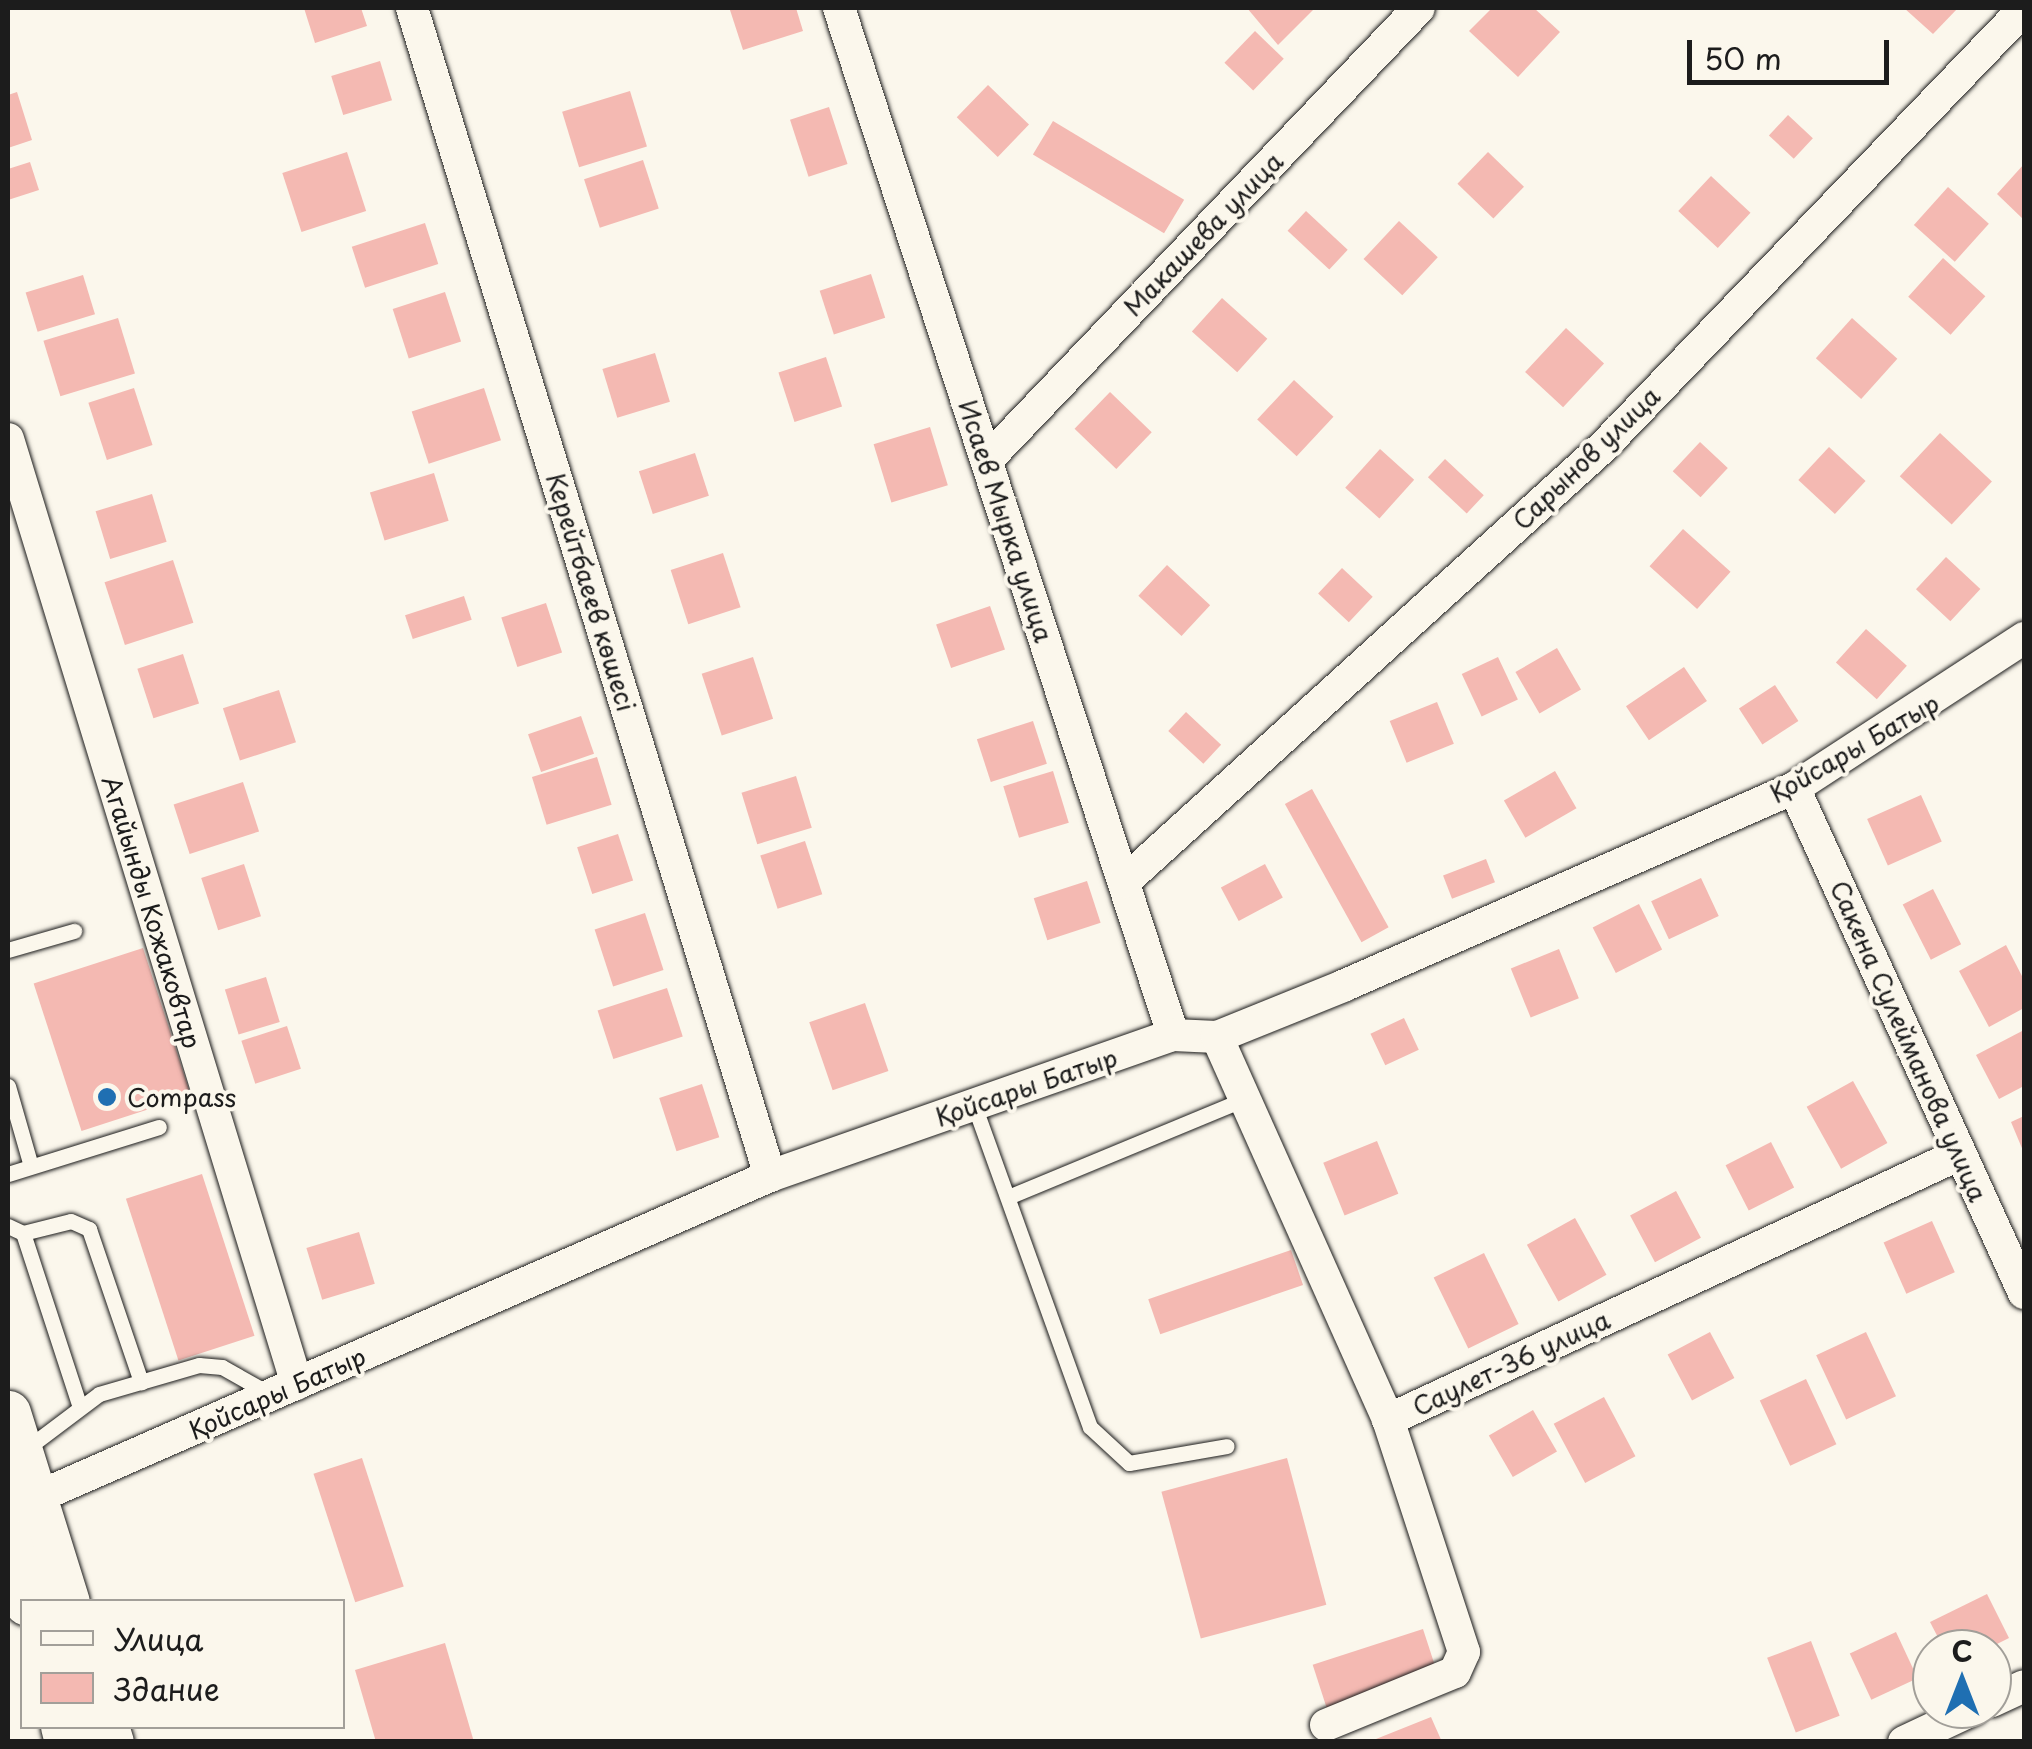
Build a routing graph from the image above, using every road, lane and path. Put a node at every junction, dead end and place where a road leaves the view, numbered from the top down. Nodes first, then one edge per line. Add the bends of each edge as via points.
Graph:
1 (412, 8) edge
2 (839, 8) edge
3 (1419, 8) edge
4 (2024, 9) edge
5 (8, 439) edge
6 (986, 460) junction
7 (2024, 638) edge
8 (1794, 788) junction
9 (1124, 882) junction
10 (74, 930) dead end
11 (8, 950) edge
12 (1173, 1035) junction
13 (1216, 1037) junction
14 (8, 1086) edge
15 (1245, 1099) junction
16 (974, 1105) junction
17 (158, 1127) dead end
18 (1960, 1154) junction
19 (31, 1166) junction
20 (8, 1174) edge
21 (770, 1176) junction
22 (1008, 1197) junction
23 (15, 1230) edge
24 (2024, 1294) edge
25 (141, 1382) junction
26 (284, 1390) junction
27 (80, 1408) junction
28 (1388, 1420) junction
29 (14, 1433) edge
30 (1227, 1446) dead end
31 (21, 1505) edge
32 (8, 1540) edge
33 (25, 1599) edge
34 (66, 1599) edge
35 (1326, 1726) dead end
36 (1932, 1729) edge
37 (1904, 1742) edge

1 - 21 street, Керейтбаеев көшесі
2 - 6 street, Исаев Мырка улица
3 - 6 street, Макашева улица
4 - 9 street, Сарынов улица via 1604,446
5 - 26 street, Агайынды Кожаковтар
6 - 9 street, Исаев Мырка улица
7 - 8 street, Қойсары Батыр
8 - 13 street, Қойсары Батыр
8 - 18 street, Сакена Сулейманова улица
9 - 12 street, Исаев Мырка улица
10 - 11 lane
12 - 13 street, Қойсары Батыр
12 - 16 street, Қойсары Батыр
13 - 15 street, Саулет-36 улица
14 - 19 lane
15 - 22 lane
15 - 28 street, Саулет-36 улица
16 - 21 street, Қойсары Батыр
16 - 22 lane
17 - 19 lane
18 - 24 street, Сакена Сулейманова улица
18 - 28 street, Саулет-36 улица
19 - 20 lane
21 - 26 street, Қойсары Батыр
22 - 30 lane via 1090,1427 1110,1452 1129,1463
23 - 25 lane via 72,1221 89,1229
23 - 27 lane
25 - 26 lane via 198,1365
25 - 27 lane
26 - 31 street, Қойсары Батыр
27 - 29 lane
28 - 35 street via 1464,1652 1455,1672
29 - 31 main road
31 - 34 main road
32 - 33 main road
36 - 37 street

